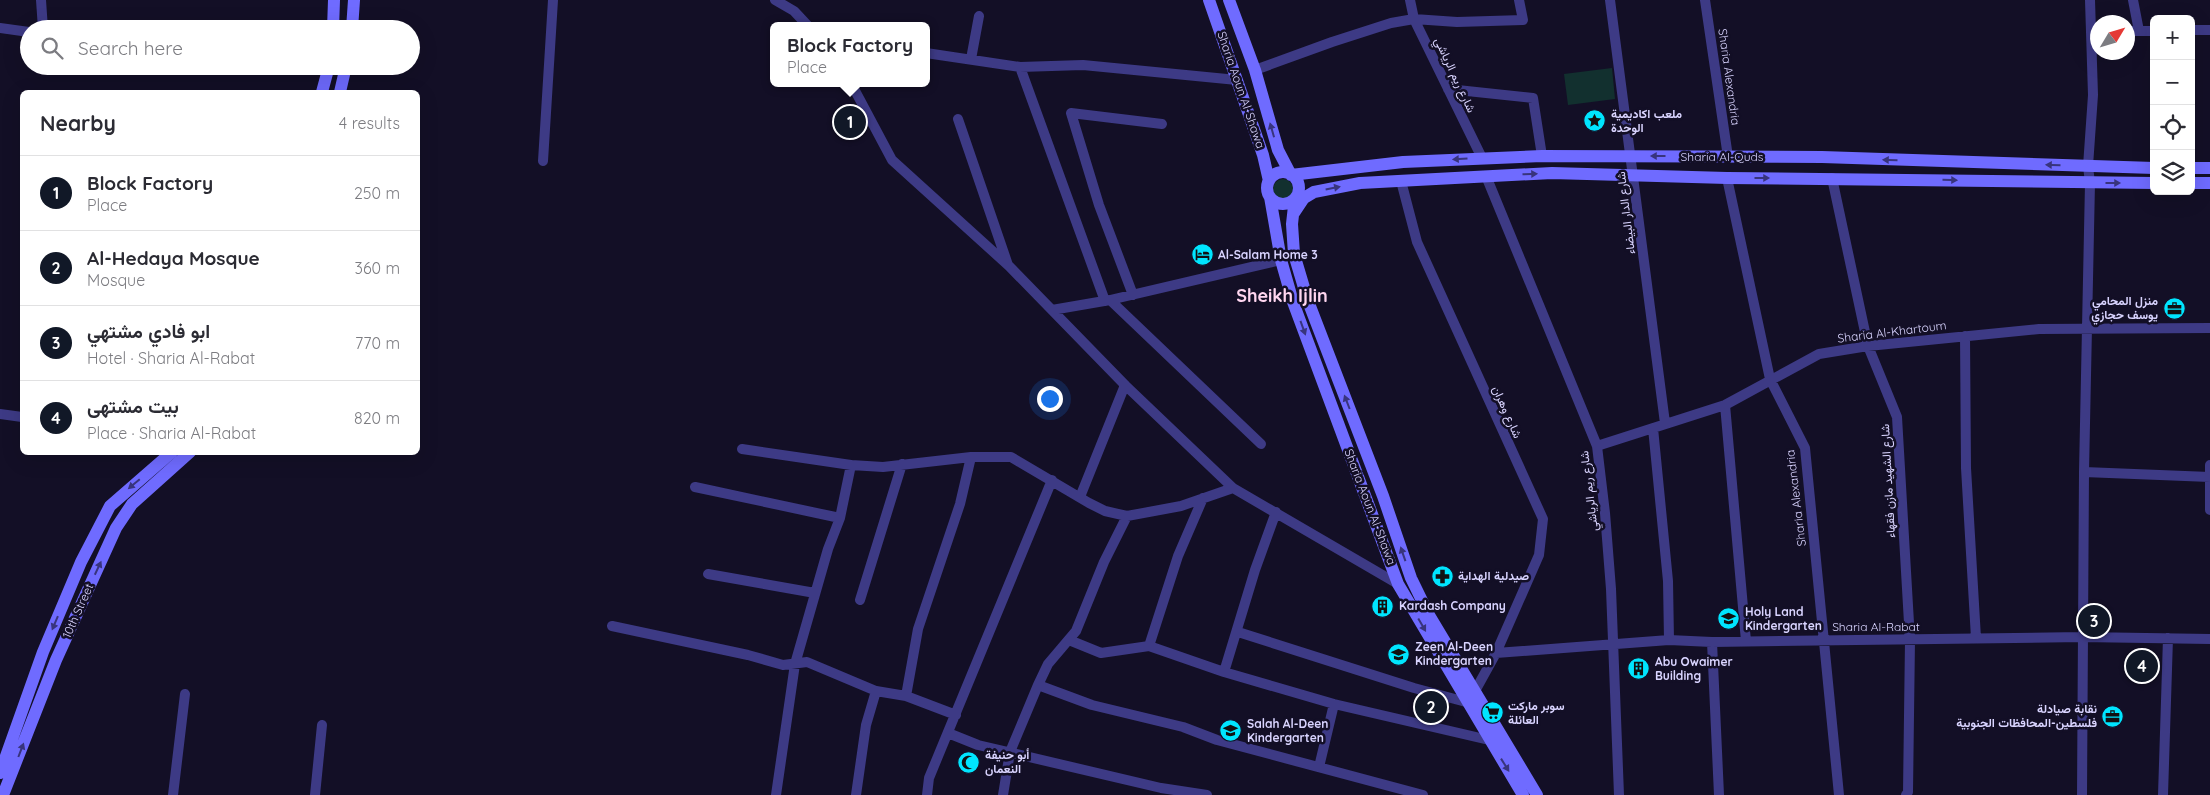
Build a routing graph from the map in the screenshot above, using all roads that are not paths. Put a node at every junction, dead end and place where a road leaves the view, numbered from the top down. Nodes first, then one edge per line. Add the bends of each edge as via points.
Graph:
1 (41, 0) edge
2 (334, 0) edge
3 (354, 0) edge
4 (553, 0) edge
5 (775, 0) edge
6 (1209, 0) edge
7 (1229, 0) edge
8 (1410, 0) edge
9 (1519, 0) edge
10 (1610, 0) edge
11 (1705, 0) edge
12 (2090, 0) edge
13 (2133, 0) edge
14 (2092, 15) edge
15 (979, 16) dead end
16 (1414, 19) junction
17 (42, 20) edge
18 (333, 20) edge
19 (353, 20) edge
20 (804, 22) edge
21 (0, 28) edge
22 (2195, 30) edge
23 (2210, 30) edge
24 (20, 31) edge
25 (2135, 31) edge
26 (2139, 31) junction
27 (2150, 31) edge
28 (930, 54) edge
29 (972, 59) junction
30 (2094, 60) edge
31 (1020, 67) junction
32 (1255, 70) junction
33 (327, 75) edge
34 (344, 75) edge
35 (1238, 80) junction
36 (854, 87) edge
37 (1448, 89) junction
38 (323, 90) edge
39 (340, 90) edge
40 (958, 119) dead end
41 (1162, 124) dead end
42 (1542, 156) junction
43 (1631, 156) junction
44 (1282, 157) junction
45 (1728, 157) junction
46 (1482, 158) junction
47 (543, 161) dead end
48 (2088, 166) junction
49 (2150, 168) edge
50 (2195, 168) edge
51 (2210, 168) edge
52 (1310, 174) junction
53 (1291, 175) junction
54 (1486, 176) junction
55 (1634, 176) junction
56 (1727, 178) junction
57 (1832, 178) junction
58 (1268, 181) junction
59 (1402, 181) junction
60 (2090, 183) junction
61 (2150, 183) edge
62 (2195, 183) edge
63 (2210, 183) edge
64 (1314, 192) junction
65 (1270, 197) junction
66 (1296, 197) junction
67 (1294, 213) junction
68 (1281, 260) junction
69 (1009, 266) junction
70 (1132, 295) junction
71 (1108, 300) junction
72 (1052, 310) junction
73 (2210, 328) edge
74 (2088, 329) junction
75 (1965, 336) junction
76 (1868, 346) junction
77 (1770, 379) junction
78 (1125, 385) junction
79 (1725, 405) junction
80 (0, 414) edge
81 (20, 417) edge
82 (1665, 423) junction
83 (1653, 428) junction
84 (1261, 444) dead end
85 (1596, 446) junction
86 (742, 449) dead end
87 (169, 455) edge
88 (187, 455) edge
89 (971, 457) junction
90 (902, 464) junction
91 (851, 465) junction
92 (2210, 465) edge
93 (2084, 472) junction
94 (2210, 477) edge
95 (1052, 480) junction
96 (695, 487) dead end
97 (1233, 488) junction
98 (1080, 497) junction
99 (1203, 498) junction
100 (2210, 510) edge
101 (1276, 512) junction
102 (1128, 516) junction
103 (840, 518) junction
104 (708, 574) dead end
105 (1398, 584) junction
106 (815, 593) junction
107 (860, 600) dead end
108 (612, 626) dead end
109 (1238, 632) junction
110 (2082, 636) junction
111 (1976, 638) junction
112 (2168, 638) junction
113 (2210, 639) edge
114 (1069, 640) junction
115 (1669, 640) junction
116 (1824, 640) junction
117 (1910, 640) junction
118 (1746, 641) junction
119 (1712, 642) junction
120 (1612, 645) junction
121 (1149, 646) junction
122 (1496, 653) junction
123 (795, 664) junction
124 (1224, 672) junction
125 (1038, 684) junction
126 (876, 691) junction
127 (1475, 691) junction
128 (185, 694) dead end
129 (906, 696) junction
130 (1466, 702) junction
131 (1334, 704) junction
132 (956, 715) junction
133 (322, 724) dead end
134 (948, 733) junction
135 (1489, 740) junction
136 (1010, 752) junction
137 (1319, 767) junction
138 (0, 772) edge
139 (1160, 792) edge
140 (1907, 794) edge
141 (3, 795) edge
142 (173, 795) edge
143 (314, 795) edge
144 (776, 795) edge
145 (856, 795) edge
146 (927, 795) edge
147 (1003, 795) edge
148 (1207, 795) edge
149 (1422, 795) edge
150 (1523, 795) edge
151 (1537, 795) edge
152 (1619, 795) edge
153 (1719, 795) edge
154 (1839, 795) edge
155 (2082, 795) edge
156 (2162, 795) edge

1 - 17 street
2 - 18 main road
3 - 19 main road
4 - 47 street
5 - 20 street via 794,11
6 - 35 main road, Sharia Aoun Al-Shawa
7 - 32 main road, Sharia Aoun Al-Shawa
8 - 16 street, شارع ريم الرياشي
9 - 16 street via 1523,20 1457,22
10 - 43 street, شارع الدار البيضاء
11 - 45 street, Sharia Alexandria
12 - 14 street
13 - 26 street
15 - 29 street
16 - 32 street via 1391,23
16 - 37 street, شارع ريم الرياشي
21 - 24 street
22 - 23 street
25 - 26 street
26 - 27 street
28 - 29 street
29 - 31 street
30 - 48 street
31 - 35 street via 1084,65
31 - 71 street
44 -> 32 main road, Sharia Aoun Al-Shawa
33 - 38 main road
34 - 39 main road
35 - 58 main road, Sharia Aoun Al-Shawa via 1263,155
36 - 69 street via 892,160
37 - 42 street via 1533,98
37 - 46 street, شارع ريم الرياشي
40 - 69 street
41 - 70 street via 1071,113
42 - 43 main road, Sharia Al-Quds
42 - 46 main road, Sharia Al-Quds
45 -> 43 main road, Sharia Al-Quds
43 - 55 street, شارع الدار البيضاء
44 - 52 main road via 1295,168
44 - 53 main road, Sharia Aoun Al-Shawa
48 -> 45 main road, Sharia Al-Quds
46 -> 52 main road, Sharia Al-Quds via 1403,162
48 - 49 main road, Sharia Al-Quds
48 - 60 street
50 - 51 main road
52 - 53 main road, Sharia Al-Quds
53 - 58 main road via 1281,172
53 - 66 main road via 1298,188
54 -> 55 main road, Sharia Al-Quds via 1552,173
54 - 59 main road, Sharia Al-Quds
54 - 85 street, شارع ريم الرياشي
55 - 56 main road, Sharia Al-Quds
55 - 82 street, شارع الدار البيضاء
56 -> 57 main road, Sharia Al-Quds
56 - 77 street, Sharia Alexandria
57 -> 60 main road, Sharia Al-Quds
57 - 76 street, شارع الشهيد مازن فقهاء
58 - 65 main road
64 -> 59 main road, Sharia Al-Quds via 1360,183
59 - 122 street, شارع وهران via 1416,242 1543,520 1539,555
60 -> 61 main road, Sharia Al-Quds
60 - 74 street
62 - 63 main road
64 - 66 main road, Sharia Al-Quds
64 - 67 main road via 1304,198
65 - 66 main road via 1283,204
65 - 68 main road, Sharia Aoun Al-Shawa
66 - 67 main road, Sharia Aoun Al-Shawa
127 -> 67 main road, Sharia Aoun Al-Shawa via 1411,578 1308,301 1294,254
68 - 70 street
68 -> 105 main road, Sharia Aoun Al-Shawa via 1296,311
69 - 72 street
70 - 71 street
71 - 72 street
71 - 84 street
72 - 78 street
73 - 74 street, Sharia Al-Khartoum
74 - 75 street, Sharia Al-Khartoum
74 - 93 street
75 - 76 street, Sharia Al-Khartoum
75 - 111 street via 1966,468
76 - 77 street, Sharia Al-Khartoum via 1819,354
76 - 117 street, شارع الشهيد مازن فقهاء via 1897,417
77 - 79 street, Sharia Al-Khartoum
77 - 116 street, Sharia Alexandria via 1805,448
78 - 97 street
78 - 98 street
79 - 82 street, Sharia Al-Khartoum
79 - 118 street
80 - 81 street
82 - 83 street, Sharia Al-Khartoum
83 - 85 street, Sharia Al-Khartoum
83 - 115 street via 1668,582
85 - 120 street, شارع ريم الرياشي via 1606,523
86 - 91 street
87 -> 138 main road, 10th Street via 110,506 80,562 43,652
141 -> 88 main road, 10th Street via 56,660 123,515
89 - 90 street
89 - 95 street via 1011,457
89 - 129 street via 960,504 918,629
90 - 91 street via 883,467
90 - 107 street
91 - 103 street
92 - 94 street
93 - 94 street
93 - 110 street
94 - 100 street
95 - 98 street
95 - 132 street
96 - 103 street
97 - 99 street
97 - 101 street
98 - 102 street via 1106,511
99 - 102 street via 1181,506
99 - 121 street via 1178,556
101 - 105 street
101 - 109 street via 1255,570
102 - 114 street
103 - 106 street
104 - 106 street
105 -> 130 main road, Sharia Aoun Al-Shawa
106 - 123 street
108 - 123 street via 783,665
109 - 124 street
109 - 130 street
110 - 111 street, Sharia Al-Rabat
110 - 112 street, Sharia Al-Rabat
110 - 155 street
111 - 117 street, Sharia Al-Rabat
112 - 113 street, Sharia Al-Rabat
112 - 156 street
114 - 121 street via 1101,653
114 - 125 street via 1048,664
115 - 119 street, Sharia Al-Rabat
115 - 120 street, Sharia Al-Rabat
116 - 117 street, Sharia Al-Rabat
116 - 118 street, Sharia Al-Rabat
116 - 154 street, Sharia Alexandria
117 - 140 street, شارع الشهيد مازن فقهاء
118 - 119 street, Sharia Al-Rabat
119 - 153 street
120 - 122 street, Sharia Al-Rabat
120 - 152 street, شارع ريم الرياشي
121 - 124 street
122 - 127 street
123 - 126 street via 807,662
123 - 144 street
124 - 131 street
125 - 136 street
125 - 137 street via 1092,705 1183,727 1217,740
126 - 129 street
126 - 145 street via 866,724
127 - 151 main road, Sharia Aoun Al-Shawa
128 - 142 street
129 - 132 street
130 - 135 main road, Sharia Aoun Al-Shawa
131 - 135 street
131 - 137 street
132 - 134 street
133 - 143 street
134 - 136 street via 978,745
134 - 146 street via 929,778
135 -> 150 main road, Sharia Aoun Al-Shawa
136 - 139 street
136 - 147 street
137 - 149 street
139 - 148 street

